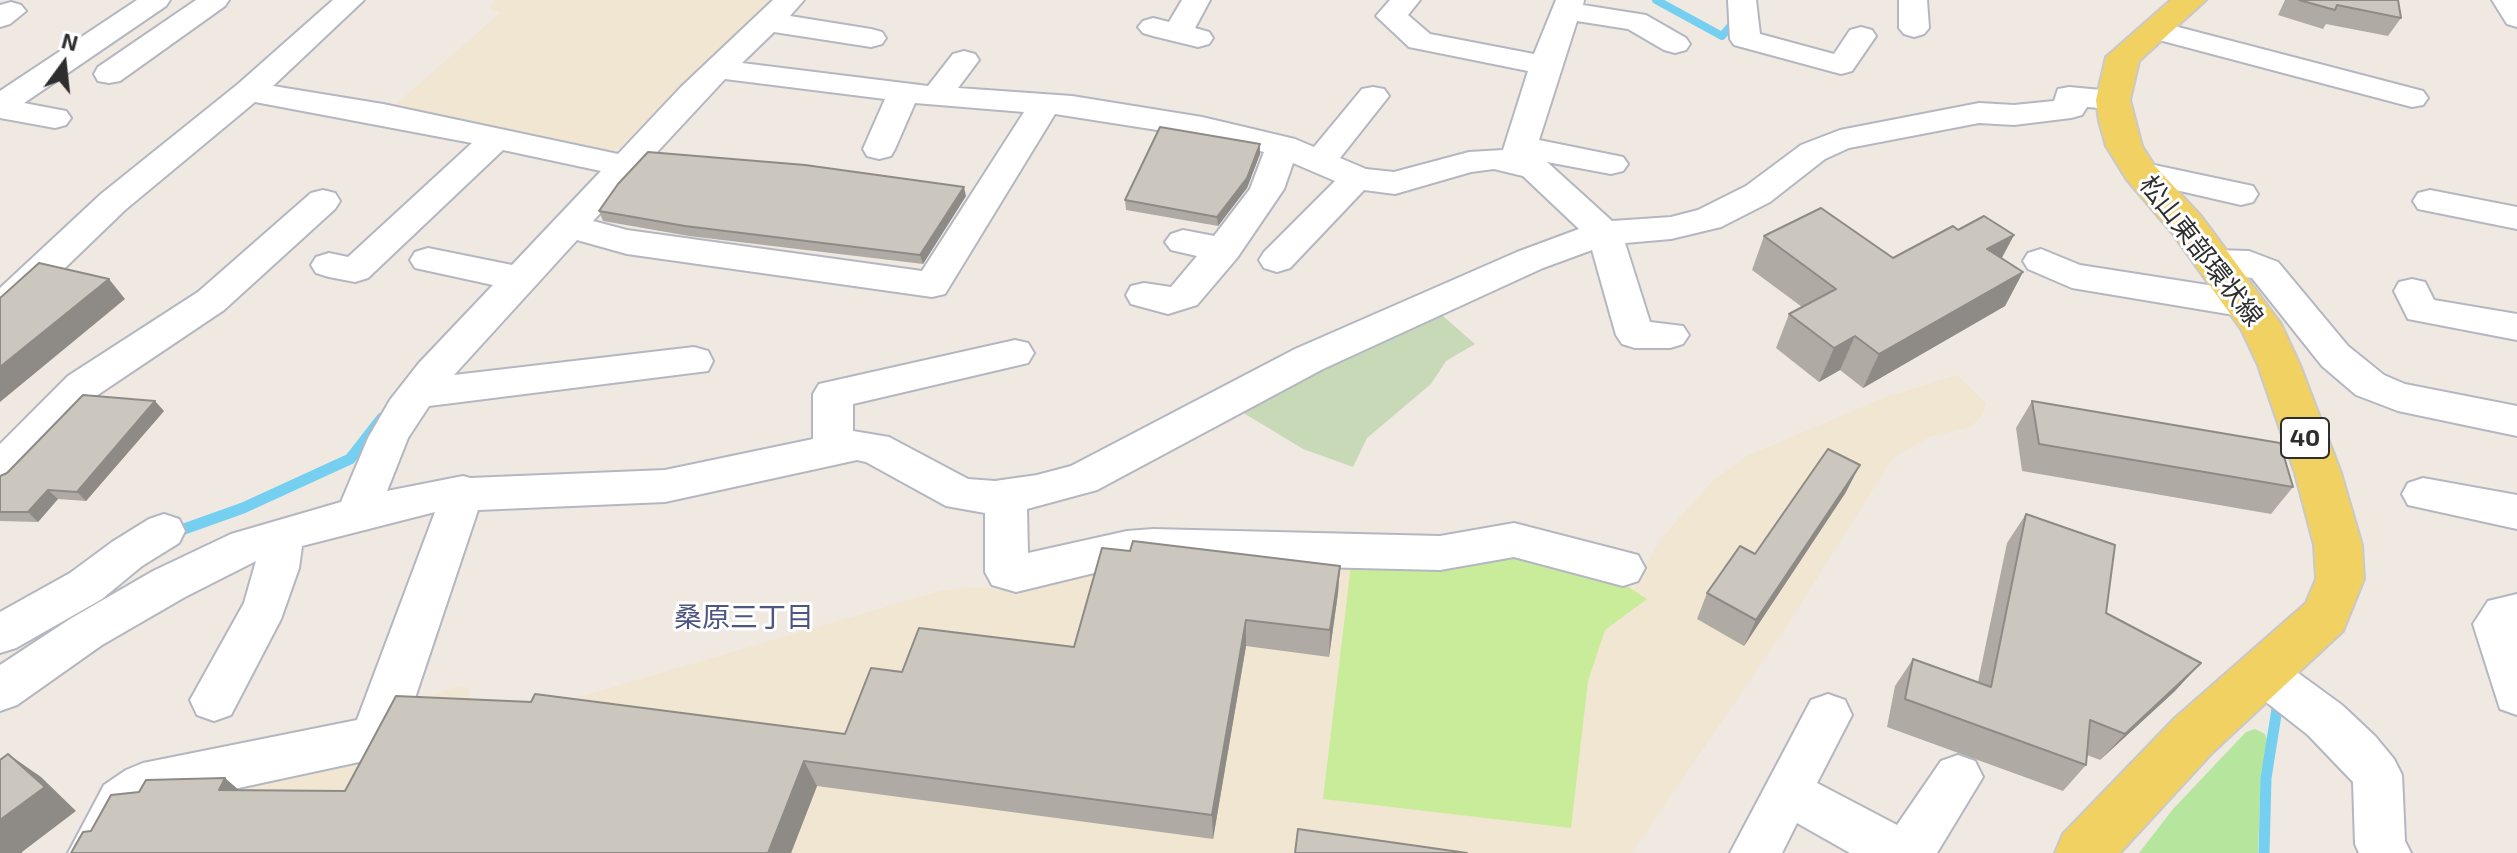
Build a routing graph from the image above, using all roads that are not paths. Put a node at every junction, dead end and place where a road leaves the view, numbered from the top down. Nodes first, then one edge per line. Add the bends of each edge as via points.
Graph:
1 (156, 0) edge
2 (215, 0) edge
3 (350, 0) edge
4 (1196, 0) edge
5 (1406, 0) edge
6 (1742, 0) edge
7 (2190, 0) edge
8 (2506, 0) edge
9 (1568, 6) edge
10 (779, 11) edge
11 (2517, 18) edge
12 (2155, 30) junction
13 (1176, 33) dead end
14 (1861, 36) dead end
15 (871, 38) dead end
16 (1675, 44) dead end
17 (964, 60) dead end
18 (1545, 65) junction
19 (719, 69) junction
20 (109, 74) dead end
21 (249, 91) junction
22 (904, 92) junction
23 (936, 96) junction
24 (1373, 96) dead end
25 (2412, 98) dead end
26 (2113, 100) junction
27 (1045, 104) junction
28 (0, 107) edge
29 (55, 118) dead end
30 (497, 138) junction
31 (1283, 146) junction
32 (879, 149) dead end
33 (1518, 155) junction
34 (1320, 162) junction
35 (1611, 164) dead end
36 (625, 166) junction
37 (2140, 172) junction
38 (1357, 178) junction
39 (2241, 194) dead end
40 (2430, 201) dead end
41 (267, 208) dead end
42 (2517, 218) edge
43 (569, 226) junction
44 (1604, 233) junction
45 (1183, 242) dead end
46 (1224, 250) junction
47 (428, 260) dead end
48 (1277, 260) dead end
49 (2041, 261) dead end
50 (2215, 262) junction
51 (329, 265) dead end
52 (520, 279) junction
53 (2412, 291) dead end
54 (1144, 295) dead end
55 (2246, 304) junction
56 (0, 309) edge
57 (2517, 327) edge
58 (1670, 335) dead end
59 (1015, 353) dead end
60 (694, 361) dead end
61 (417, 393) junction
62 (2364, 410) dead end
63 (2514, 429) edge
64 (833, 448) junction
65 (0, 470) edge
66 (463, 492) junction
67 (2423, 494) dead end
68 (1006, 495) junction
69 (2517, 512) edge
70 (356, 516) junction
71 (164, 531) dead end
72 (282, 534) junction
73 (1623, 568) dead end
74 (2517, 613) edge
75 (0, 634) edge
76 (2263, 673) junction
77 (0, 691) edge
78 (2517, 695) edge
79 (214, 700) dead end
80 (1828, 715) dead end
81 (1958, 777) dead end
82 (1787, 792) junction
83 (1892, 851) edge
84 (94, 853) edge
85 (1756, 853) edge
86 (2083, 853) edge
87 (2385, 853) edge

1 - 28 street
2 - 20 street
3 - 21 street
4 - 13 street
5 - 18 street via 1391,16 1420,41
6 - 14 street via 1745,39 1841,65
7 - 12 main road, 松山東部環状線 / 40
8 - 11 street
9 - 16 street via 1636,21
9 - 18 street
10 - 15 street
10 - 19 street
12 - 25 street via 2378,78
12 - 26 main road, 松山東部環状線 / 40 via 2123,57
17 - 23 street
18 - 33 street
19 - 22 street
19 - 36 street
21 - 30 street
21 - 56 street via 113,202
22 - 23 street
22 - 32 street
23 - 27 street
24 - 34 street
26 - 37 main road, 松山東部環状線 / 40 via 2124,146
26 - 44 street via 2069,96 2071,108 1979,113 1840,140 1709,219
27 - 31 street via 1202,127
27 - 43 street via 932,285 627,242
28 - 29 street
30 - 36 street
30 - 51 street via 355,270
31 - 34 street
31 - 46 street via 1267,189
33 - 35 street
33 - 38 street via 1469,162 1395,183
33 - 44 street
34 - 38 street
36 - 43 street
37 - 39 street
37 - 50 main road, 松山東部環状線 / 40
38 - 48 street
40 - 42 street
41 - 65 street via 315,208 211,301 180,339 82,386
43 - 52 street
44 - 58 street via 1635,335
44 - 68 street via 1475,283 1309,359 1082,479
45 - 46 street
46 - 54 street via 1184,296 1168,301
47 - 52 street
49 - 55 street via 2072,276
50 - 55 main road, 松山東部環状線 / 40
50 - 63 street via 2249,263 2265,270 2335,356 2370,385
52 - 61 street
53 - 57 street via 2421,310
55 - 76 main road, 松山東部環状線 / 40 via 2279,365 2318,473 2338,545 2340,579 2326,616
59 - 64 street via 833,394
60 - 61 street
61 - 70 street via 388,438
62 - 63 street
64 - 66 street via 665,486
64 - 68 street via 875,448 961,495
66 - 70 street
66 - 84 street via 373,738 143,786 122,801
67 - 69 street
68 - 73 street via 1007,572 1016,574 1153,546 1440,553 1514,540
70 - 72 street
71 - 75 street via 86,586
72 - 77 street via 169,584
72 - 79 street via 265,606
74 - 78 street via 2504,614 2496,624
76 - 86 main road, 松山東部環状線 / 40 via 2194,735
76 - 87 street via 2325,720 2377,775 2380,844
80 - 82 street
81 - 83 street
82 - 83 street
82 - 85 street

